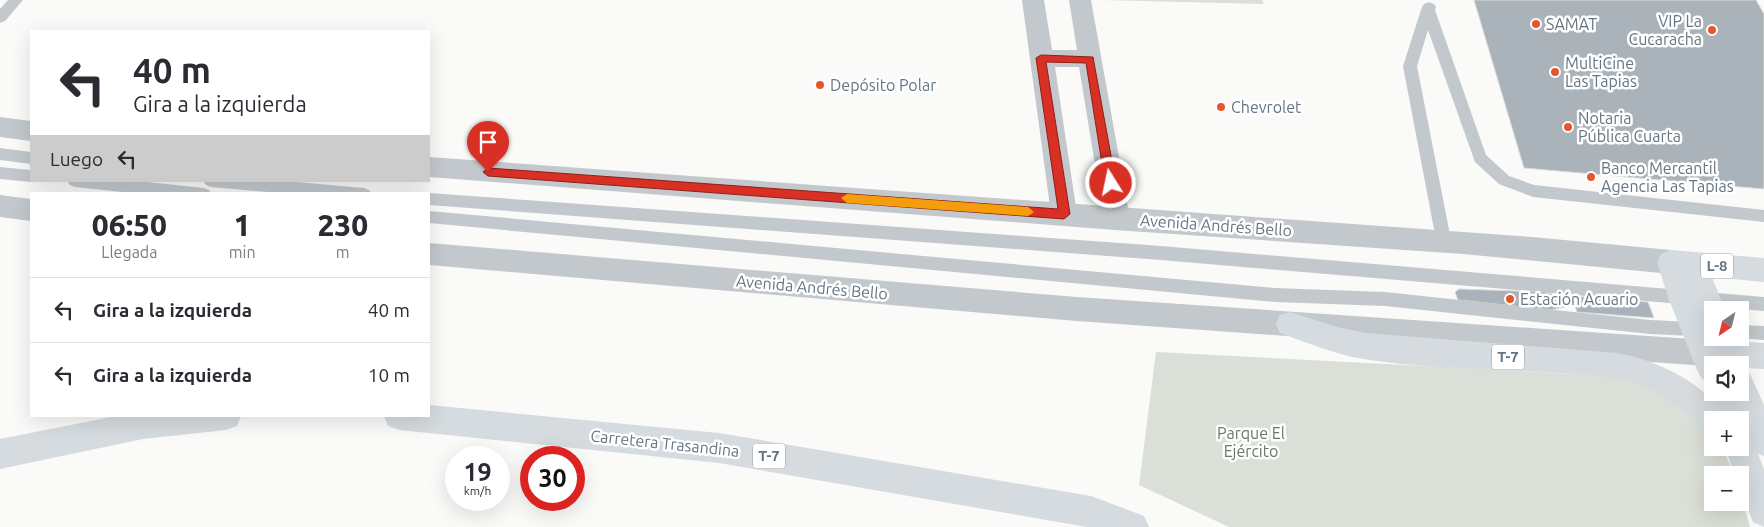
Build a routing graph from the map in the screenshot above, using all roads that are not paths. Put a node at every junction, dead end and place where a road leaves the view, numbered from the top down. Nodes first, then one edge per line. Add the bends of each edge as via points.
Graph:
1 (0, 0) edge
2 (1033, 0) edge
3 (1080, 0) edge
4 (15, 1) edge
5 (1429, 5) edge
6 (0, 18) edge
7 (1041, 58) junction
8 (1090, 59) junction
9 (0, 127) edge
10 (30, 131) edge
11 (0, 154) edge
12 (30, 158) edge
13 (430, 167) edge
14 (0, 173) edge
15 (30, 176) edge
16 (85, 182) edge
17 (223, 182) edge
18 (184, 192) edge
19 (340, 192) edge
20 (430, 199) edge
21 (0, 206) edge
22 (30, 210) edge
23 (1064, 214) junction
24 (1764, 216) edge
25 (430, 217) edge
26 (1117, 219) junction
27 (1443, 240) junction
28 (430, 254) edge
29 (1682, 263) junction
30 (1764, 270) edge
31 (1764, 304) edge
32 (1704, 312) edge
33 (1749, 313) edge
34 (1290, 324) junction
35 (1704, 333) edge
36 (1704, 333) edge
37 (1749, 333) edge
38 (1764, 333) edge
39 (1704, 334) edge
40 (1741, 346) edge
41 (1764, 356) edge
42 (1747, 401) edge
43 (1704, 412) edge
44 (217, 417) edge
45 (409, 417) edge
46 (1764, 442) edge
47 (0, 454) edge
48 (1735, 456) edge
49 (1743, 456) edge
50 (1759, 498) edge
51 (1133, 527) edge

1 - 4 lane
2 - 7 street
3 - 8 street
4 - 6 lane
5 - 24 lane via 1480,158 1504,180 1533,190
5 - 27 lane via 1410,66
7 - 8 street
7 - 23 street
8 - 26 street
9 - 10 street
11 - 12 lane
13 - 23 street, Avenida Andrés Bello / L-8
14 - 15 lane
16 - 18 lane
17 - 19 lane
20 - 35 lane via 1161,253
21 - 22 street
23 - 26 street, Avenida Andrés Bello / L-8
25 - 36 lane via 1275,295 1386,300
26 - 27 street, Avenida Andrés Bello / L-8
27 - 29 street, Avenida Andrés Bello / L-8
28 - 34 street, Avenida Andrés Bello
29 - 30 highway, Avenida Andrés Bello / L-8
29 - 32 highway
31 - 33 lane
34 - 39 street, Avenida Andrés Bello
34 - 43 highway, T-7 via 1364,346 1636,370 1686,394
37 - 38 lane
40 - 41 highway, Avenida Andrés Bello
42 - 46 highway
44 - 47 highway via 143,425
45 - 51 highway, Carretera Trasandina / T-7 via 719,448 1091,512
48 - 50 highway
49 - 50 highway

